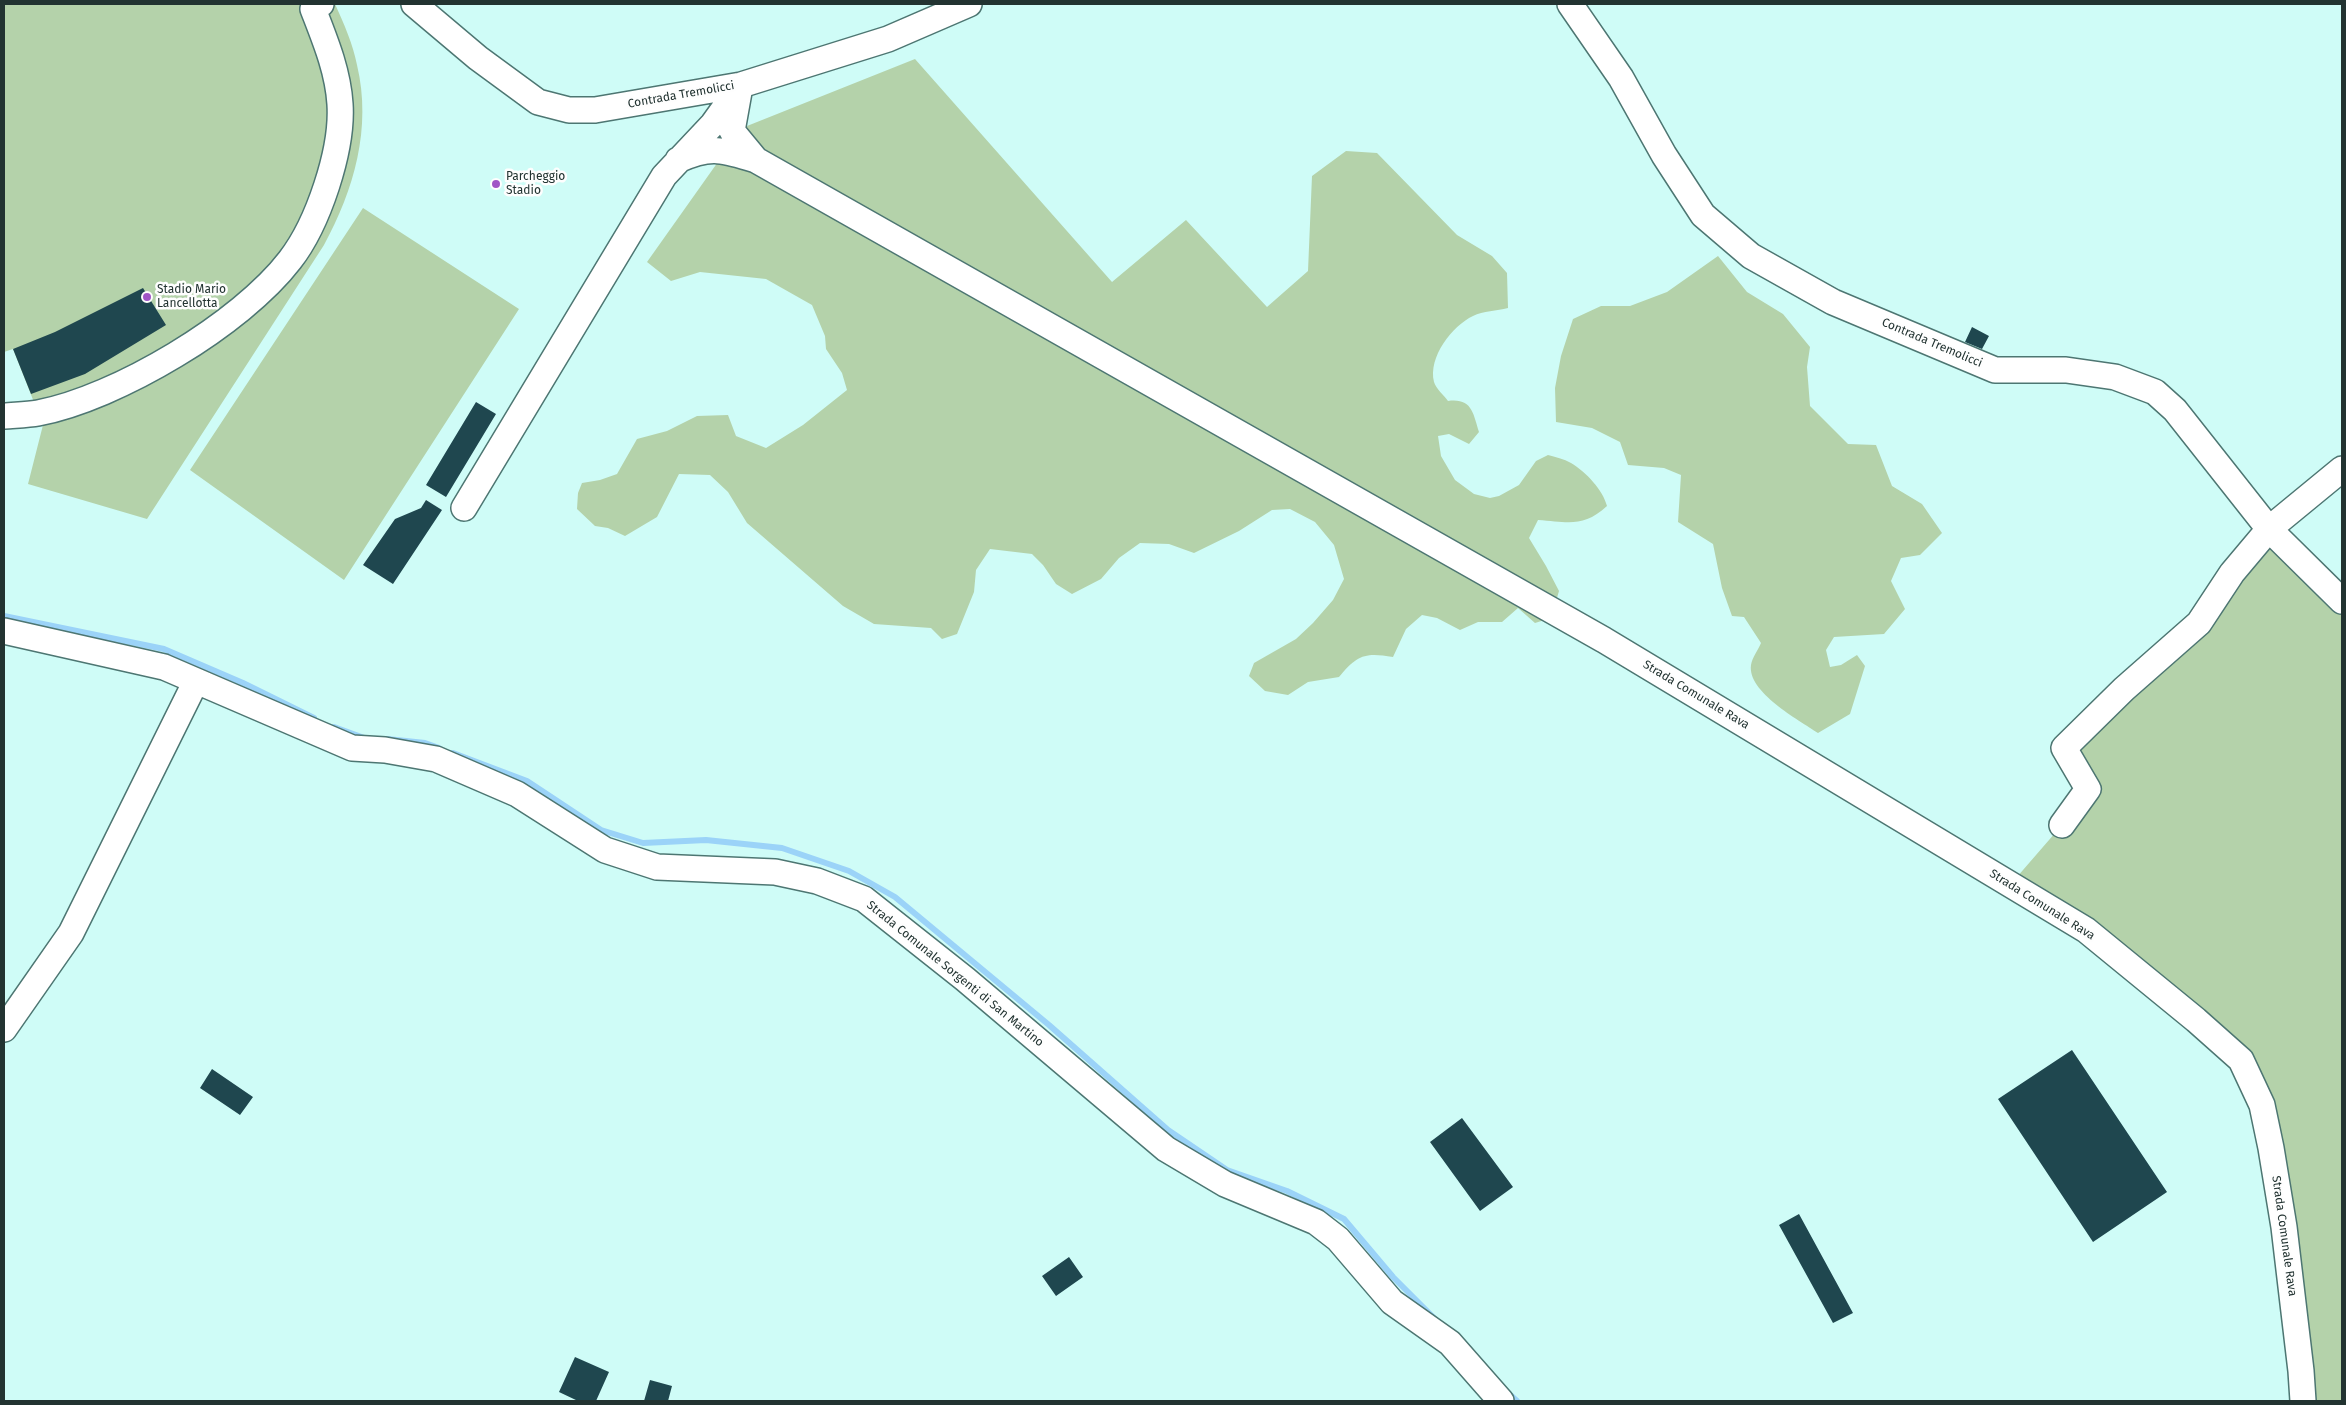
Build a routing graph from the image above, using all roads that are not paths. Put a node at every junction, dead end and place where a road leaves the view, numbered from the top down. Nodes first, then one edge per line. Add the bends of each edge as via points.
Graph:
1 (321, 4) edge
2 (414, 4) edge
3 (969, 4) edge
4 (1570, 4) edge
5 (926, 12) edge
6 (741, 85) junction
7 (718, 134) junction
8 (4, 416) edge
9 (2342, 469) edge
10 (464, 508) dead end
11 (2269, 529) junction
12 (2342, 601) edge
13 (4, 631) edge
14 (196, 681) junction
15 (2062, 825) dead end
16 (4, 1029) edge
17 (1501, 1401) edge
18 (2303, 1401) edge

1 - 8 street via 314,10 334,72 340,104 338,139 320,206 291,259 272,281 228,319 165,361 92,397 38,413
2 - 6 street, Contrada Tremolicci via 478,58 538,102 569,110 595,110
3 - 5 street, Contrada Tremolicci
4 - 11 street, Contrada Tremolicci via 1622,78 1664,155 1703,214 1751,256 1833,302 1996,370 2066,370 2106,375 2156,392 2175,410
5 - 6 street, Contrada Tremolicci via 888,39
6 - 7 street
7 - 10 street via 678,160 664,176
7 - 18 street, Strada Comunale Rava via 756,160 1604,640 2086,930 2241,1060 2262,1105 2284,1227
9 - 11 street
11 - 12 street, Contrada Tremolicci
11 - 15 street via 2232,573 2199,623 2124,689 2064,748 2088,789
13 - 14 street, Strada Comunale Sorgenti di San Martino via 164,666
14 - 16 street via 71,933
14 - 17 street, Strada Comunale Sorgenti di San Martino via 352,748 436,759 517,794 605,850 657,868 775,872 817,881 864,899 965,979 1166,1149 1224,1184 1316,1222 1338,1238 1392,1302 1450,1343

